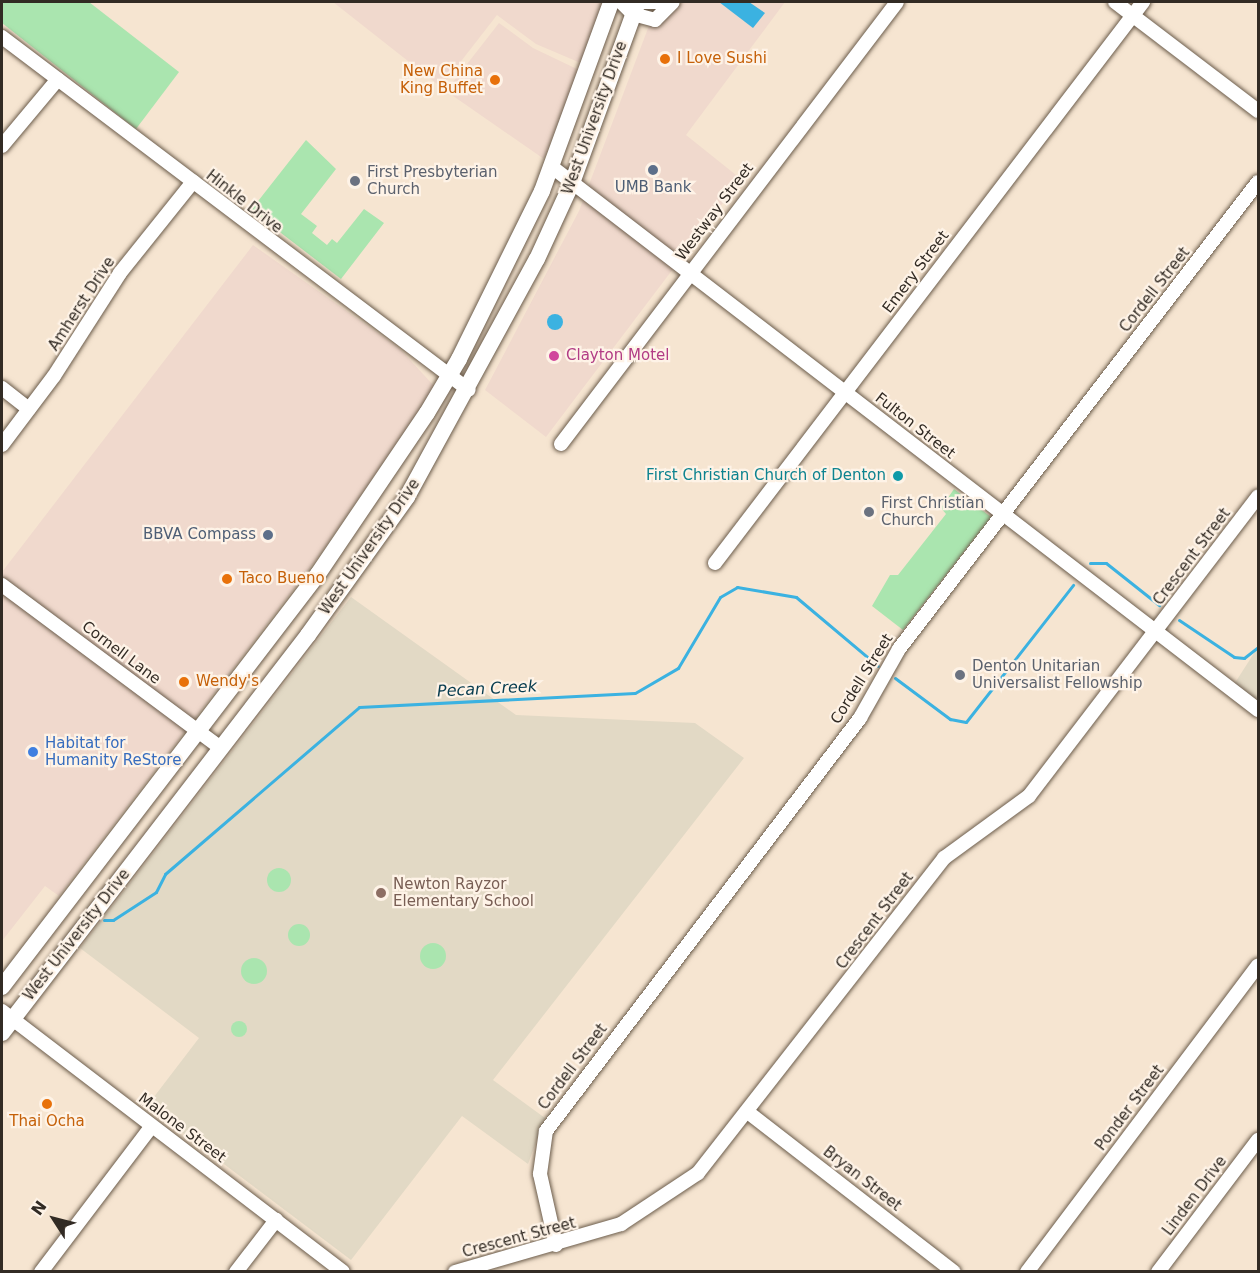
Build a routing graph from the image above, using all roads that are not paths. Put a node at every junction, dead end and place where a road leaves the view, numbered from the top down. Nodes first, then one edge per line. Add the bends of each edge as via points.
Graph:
1 (611, 2) edge
2 (660, 2) edge
3 (674, 2) edge
4 (897, 2) edge
5 (1115, 2) edge
6 (1143, 2) edge
7 (633, 5) edge
8 (1133, 15) junction
9 (2, 36) edge
10 (58, 78) junction
11 (1258, 111) edge
12 (2, 146) edge
13 (552, 168) junction
14 (192, 182) junction
15 (1258, 182) edge
16 (572, 183) junction
17 (689, 273) junction
18 (449, 376) junction
19 (2, 388) edge
20 (469, 390) junction
21 (845, 392) junction
22 (29, 409) junction
23 (561, 444) dead end
24 (2, 445) edge
25 (1258, 497) edge
26 (1004, 514) junction
27 (715, 562) dead end
28 (2, 585) edge
29 (1156, 631) junction
30 (1258, 710) edge
31 (197, 731) junction
32 (221, 748) junction
33 (1258, 965) edge
34 (2, 987) edge
35 (7, 1015) edge
36 (2, 1033) edge
37 (749, 1113) junction
38 (152, 1126) junction
39 (1258, 1140) edge
40 (276, 1220) junction
41 (556, 1245) junction
42 (41, 1272) edge
43 (236, 1272) edge
44 (343, 1272) edge
45 (455, 1272) edge
46 (954, 1272) edge
47 (1027, 1272) edge
48 (1158, 1272) edge

1 - 13 main road, West University Drive
2 - 7 street
3 - 7 street via 655,20
4 - 17 street, Westway Street
5 - 8 street
6 - 8 street, Emery Street
7 - 16 main road, West University Drive
8 - 11 street
8 - 21 street, Emery Street
9 - 10 street, Hinkle Drive
10 - 12 street
10 - 14 street, Hinkle Drive
13 - 16 street, Fulton Street
13 - 18 main road, West University Drive
14 - 18 street, Hinkle Drive
14 - 22 street, Amherst Drive via 120,273
15 - 26 street, Cordell Street
16 - 17 street, Fulton Street
16 - 20 main road, West University Drive
17 - 21 street, Fulton Street
17 - 23 street, Westway Street
18 - 20 street, Hinkle Drive
18 - 31 main road, West University Drive via 318,574
19 - 22 street
20 - 32 main road, West University Drive via 391,522
21 - 26 street, Fulton Street
21 - 27 street, Emery Street
22 - 24 street, Amherst Drive
25 - 29 street, Crescent Street
26 - 29 street, Fulton Street
26 - 41 street, Cordell Street via 899,649 860,718 546,1131 540,1174
28 - 31 street, Cornell Lane
29 - 30 street, Fulton Street
29 - 37 street, Crescent Street via 1029,796 944,858
31 - 32 street, Cornell Lane
31 - 34 main road, West University Drive
32 - 35 main road, West University Drive
33 - 47 street, Ponder Street
35 - 36 main road, West University Drive
35 - 38 street, Malone Street
37 - 41 street, Crescent Street via 675,1193 621,1224
37 - 46 street, Bryan Street
38 - 40 street, Malone Street
38 - 42 street
39 - 48 street, Linden Drive
40 - 43 street
40 - 44 street, Malone Street
41 - 45 street, Crescent Street

